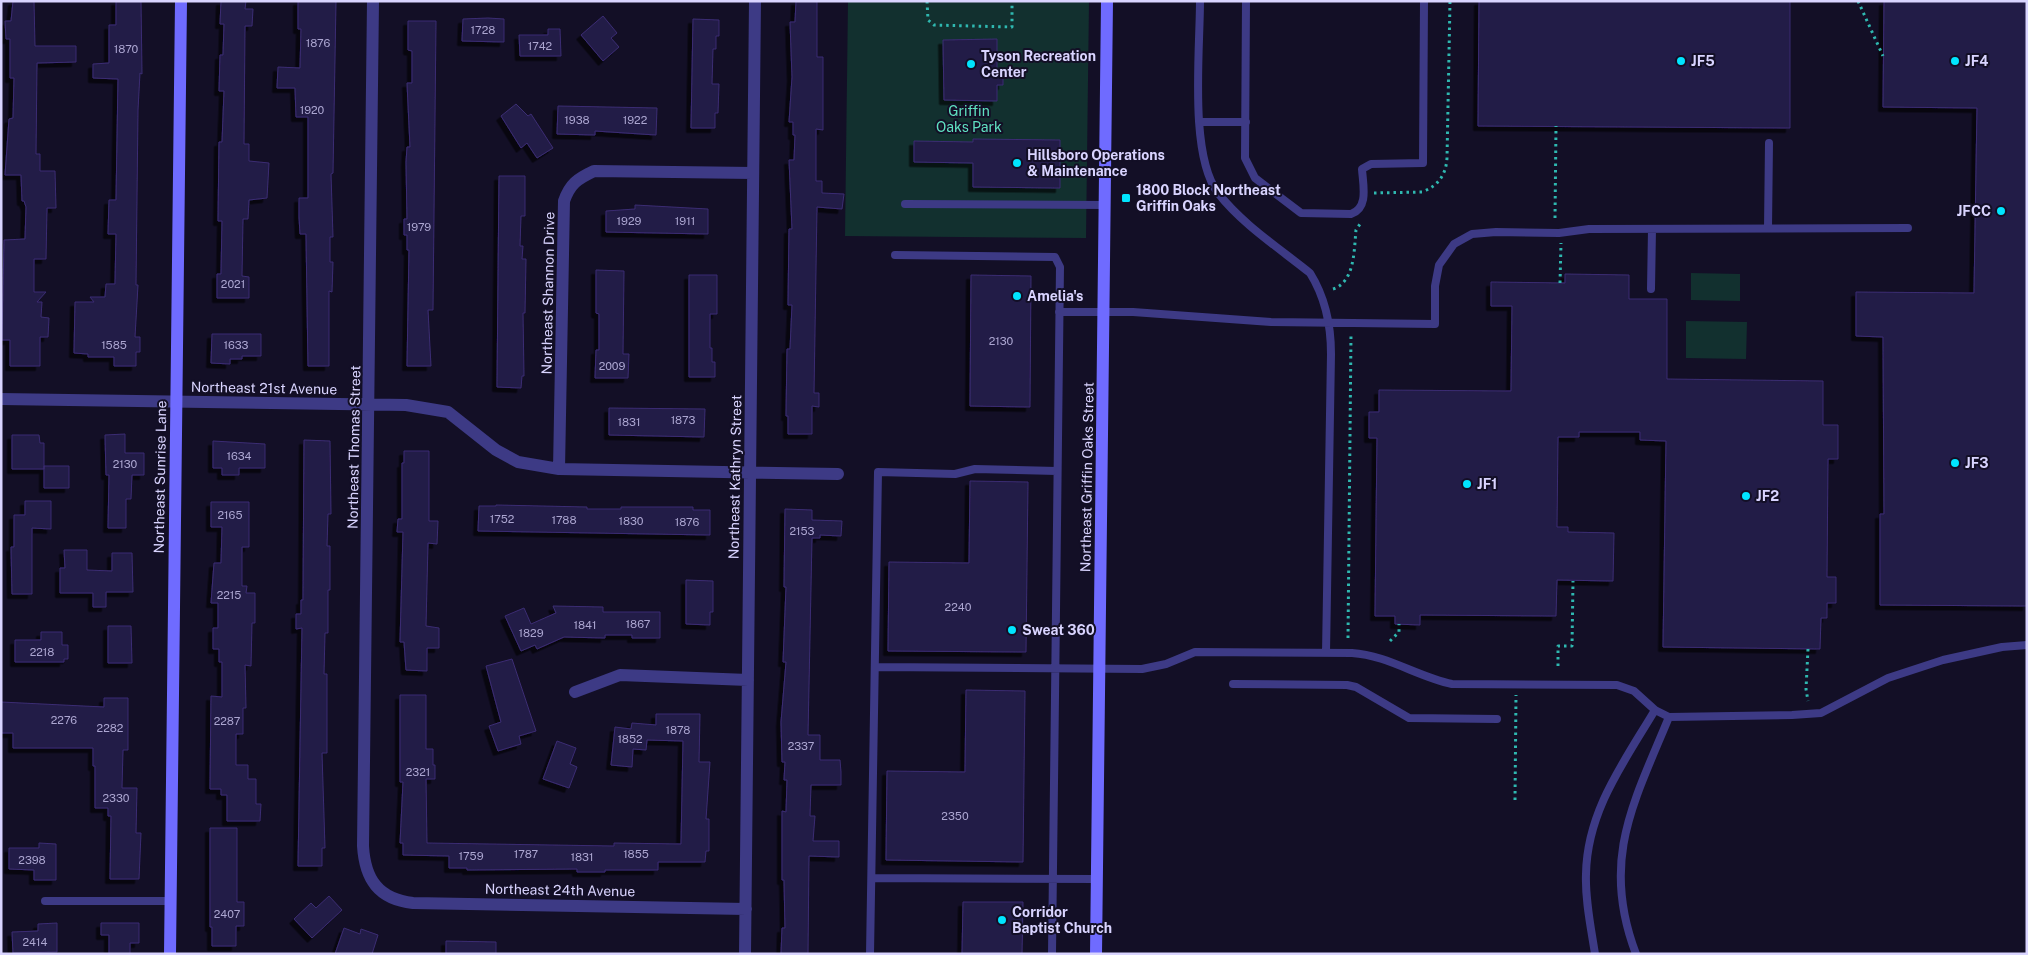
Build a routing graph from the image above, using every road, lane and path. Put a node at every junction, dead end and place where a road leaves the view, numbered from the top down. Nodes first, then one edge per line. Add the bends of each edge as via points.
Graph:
1 (181, 1) edge
2 (373, 1) edge
3 (755, 1) edge
4 (927, 1) edge
5 (1012, 1) edge
6 (1107, 1) edge
7 (1200, 1) edge
8 (1246, 1) edge
9 (1424, 1) edge
10 (1858, 1) edge
11 (1883, 56) dead end
12 (1199, 122) junction
13 (1246, 122) junction
14 (1556, 126) dead end
15 (1769, 143) dead end
16 (754, 173) junction
17 (905, 204) dead end
18 (1105, 205) junction
19 (1555, 218) dead end
20 (1768, 228) junction
21 (1908, 228) dead end
22 (1652, 229) junction
23 (1561, 242) dead end
24 (896, 255) dead end
25 (1560, 283) dead end
26 (1651, 289) dead end
27 (1059, 312) junction
28 (1104, 312) junction
29 (1328, 323) junction
30 (1351, 323) junction
31 (1, 399) edge
32 (176, 402) junction
33 (369, 404) junction
34 (560, 469) junction
35 (1057, 470) junction
36 (751, 472) junction
37 (838, 474) dead end
38 (1573, 580) dead end
39 (1399, 624) dead end
40 (1348, 638) dead end
41 (1390, 641) dead end
42 (2027, 646) edge
43 (1808, 648) dead end
44 (1326, 653) junction
45 (1558, 666) dead end
46 (875, 667) junction
47 (1099, 668) junction
48 (1055, 670) junction
49 (748, 680) junction
50 (1233, 684) dead end
51 (1516, 685) junction
52 (575, 692) dead end
53 (1808, 701) dead end
54 (1654, 710) junction
55 (1669, 717) junction
56 (1497, 719) dead end
57 (1515, 800) dead end
58 (872, 878) junction
59 (1052, 879) junction
60 (1097, 879) junction
61 (378, 888) joint
62 (45, 901) dead end
63 (171, 901) junction
64 (746, 909) junction
65 (170, 954) edge
66 (745, 954) edge
67 (870, 954) edge
68 (1052, 954) edge
69 (1096, 954) edge
70 (1595, 954) edge
71 (1636, 954) edge

1 - 32 street, Northeast Sunrise Lane
2 - 33 street, Northeast Thomas Street
3 - 16 street, Northeast Kathryn Street
4 - 5 path via 928,20 934,26 1012,27
6 - 18 street, Northeast Griffin Oaks Street
7 - 12 lane
8 - 13 lane
9 - 13 lane via 1422,163 1371,164 1362,169 1363,206 1358,212 1301,213 1255,178 1245,158
10 - 11 path
12 - 13 lane
12 - 29 lane via 1204,166 1217,192 1237,213 1310,273 1318,286
14 - 19 path
15 - 20 lane
16 - 34 street, Northeast Shannon Drive via 594,171 576,179 569,189 564,201
16 - 36 street, Northeast Kathryn Street
17 - 18 lane
18 - 28 street, Northeast Griffin Oaks Street
20 - 21 lane
20 - 22 lane
22 - 26 lane
22 - 30 lane via 1472,234 1454,244 1439,265 1435,286 1436,324
23 - 25 path
24 - 27 lane via 1055,257 1060,267
27 - 28 lane
27 - 35 lane
28 - 29 lane
28 - 47 street, Northeast Griffin Oaks Street
29 - 30 lane
29 - 44 lane via 1331,354
30 - 40 path
31 - 32 street, Northeast 21st Avenue
32 - 33 street, Northeast 21st Avenue
32 - 63 street, Northeast Sunrise Lane
33 - 34 street, Northeast 21st Avenue via 406,405 448,412 496,450 518,462
33 - 61 street, Northeast Thomas Street via 363,846 364,863
34 - 36 street, Northeast 21st Avenue
35 - 46 lane via 975,468 955,474 878,472
35 - 48 lane
36 - 37 street, Northeast 21st Avenue
36 - 49 street, Northeast Kathryn Street
38 - 45 path via 1572,646 1558,646
39 - 41 path via 1399,632
42 - 55 lane via 2002,647 1903,673 1821,712
43 - 53 path
44 - 47 lane via 1195,652 1153,668
44 - 51 lane via 1364,654 1452,684
46 - 48 lane
46 - 58 lane
47 - 48 lane
47 - 60 street, Northeast Griffin Oaks Street
48 - 59 lane
49 - 52 street via 620,675
49 - 64 street, Northeast Kathryn Street
50 - 56 lane via 1347,685 1409,718
51 - 54 lane via 1617,685 1634,691
51 - 57 path
54 - 55 lane
54 - 70 lane via 1605,793 1590,836 1586,874
55 - 71 lane via 1634,799 1623,844 1622,908
58 - 59 lane
58 - 67 lane
59 - 60 lane
59 - 68 lane
60 - 69 street, Northeast Griffin Oaks Street
61 - 64 street, Northeast 24th Avenue via 392,898 413,903
62 - 63 lane
63 - 65 street, Northeast Sunrise Lane
64 - 66 street, Northeast Kathryn Street

